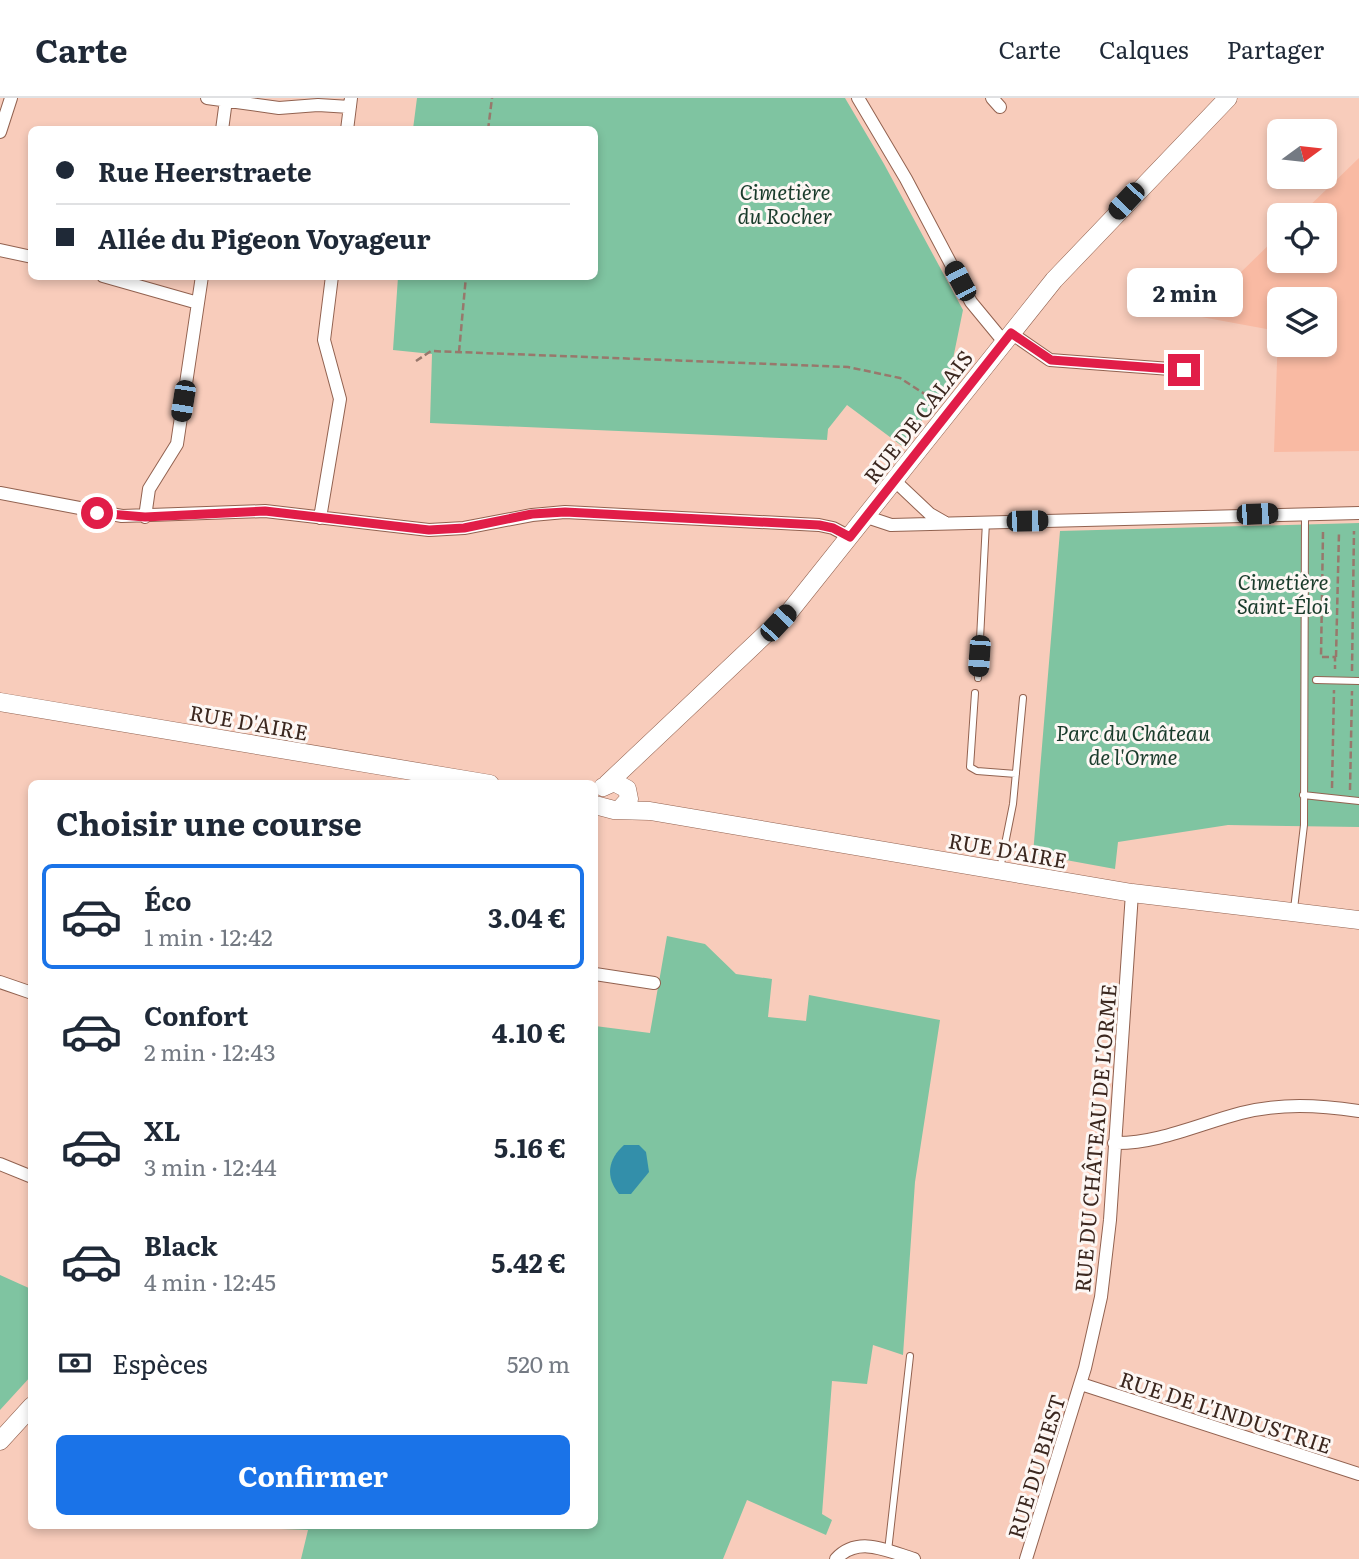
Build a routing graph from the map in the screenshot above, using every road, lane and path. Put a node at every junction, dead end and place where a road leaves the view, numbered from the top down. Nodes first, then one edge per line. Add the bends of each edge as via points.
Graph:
1 (11, 98) edge
2 (207, 98) edge
3 (492, 98) edge
4 (859, 98) edge
5 (1228, 98) edge
6 (226, 100) junction
7 (350, 103) edge
8 (223, 126) edge
9 (347, 126) edge
10 (488, 126) edge
11 (0, 132) edge
12 (0, 250) edge
13 (28, 256) edge
14 (117, 280) edge
15 (201, 280) edge
16 (332, 280) edge
17 (466, 280) edge
18 (198, 303) junction
19 (1008, 337) junction
20 (459, 352) junction
21 (416, 362) dead end
22 (955, 368) dead end
23 (1184, 370) dead end
24 (950, 386) dead end
25 (943, 394) dead end
26 (895, 481) junction
27 (0, 493) edge
28 (1305, 513) junction
29 (1359, 513) edge
30 (867, 516) junction
31 (145, 517) junction
32 (320, 518) junction
33 (986, 522) junction
34 (948, 523) junction
35 (1354, 531) dead end
36 (1322, 532) dead end
37 (1339, 532) dead end
38 (850, 537) junction
39 (1335, 657) junction
40 (978, 678) dead end
41 (1317, 680) dead end
42 (1335, 681) junction
43 (1355, 681) edge
44 (975, 693) dead end
45 (1023, 698) dead end
46 (0, 702) edge
47 (1016, 774) junction
48 (466, 780) edge
49 (1303, 795) junction
50 (610, 796) edge
51 (1331, 798) junction
52 (1350, 800) junction
53 (1359, 801) edge
54 (1000, 871) junction
55 (1132, 893) junction
56 (1293, 914) junction
57 (1359, 920) edge
58 (598, 974) edge
59 (0, 982) edge
60 (654, 983) dead end
61 (28, 992) edge
62 (1359, 1111) edge
63 (1114, 1143) junction
64 (0, 1164) edge
65 (28, 1175) edge
66 (910, 1356) dead end
67 (1081, 1384) junction
68 (28, 1410) edge
69 (0, 1441) edge
70 (1359, 1475) edge
71 (888, 1551) junction
72 (836, 1559) edge
73 (914, 1559) edge
74 (1026, 1559) edge

1 - 11 street
2 - 6 street
3 - 10 path
4 - 19 street via 971,302 982,319
5 - 19 main road, RUE DE CALAIS via 1096,232
6 - 7 street via 279,108
6 - 8 street
7 - 9 street
12 - 13 street
14 - 18 street
15 - 18 street
16 - 32 street via 324,340 340,399
17 - 20 path
18 - 31 street via 177,443 149,489
19 - 23 street via 1051,360
19 - 26 main road, RUE DE CALAIS
20 - 21 path via 431,351
20 - 25 path via 848,367 900,378 937,402
22 - 24 path
26 - 30 main road, RUE DE CALAIS
26 - 34 street via 930,514
27 - 31 street via 97,513
28 - 29 street
28 - 33 street
28 - 49 lane
30 - 34 street via 891,525
30 - 38 main road, RUE DE CALAIS
31 - 32 street via 253,511
32 - 38 street via 442,530 565,512 819,525
33 - 34 street
33 - 40 lane
35 - 43 path
36 - 39 path via 1321,657
37 - 39 path
38 - 50 main road, RUE DE CALAIS via 778,623 636,757
39 - 42 path
41 - 42 lane
42 - 43 lane
42 - 51 path
43 - 52 path
44 - 47 lane via 970,767
45 - 47 lane
46 - 48 main road, RUE D'AIRE
47 - 54 lane
49 - 51 lane
49 - 56 lane via 1304,825
50 - 54 main road, RUE D'AIRE via 650,811
51 - 52 lane
52 - 53 lane
54 - 55 main road, RUE D'AIRE
55 - 56 main road, RUE D'AIRE
55 - 63 street, RUE DU CHÂTEAU DE L'ORME
56 - 57 main road, RUE D'AIRE
58 - 60 street
59 - 61 street
62 - 63 street via 1316,1105 1272,1107 1140,1142
63 - 67 street, RUE DU CHÂTEAU DE L'ORME via 1103,1283
64 - 65 street
66 - 71 lane
67 - 70 street, RUE DE L'INDUSTRIE
67 - 74 street, RUE DU BIEST
68 - 69 main road
71 - 72 street via 859,1546
71 - 73 street

